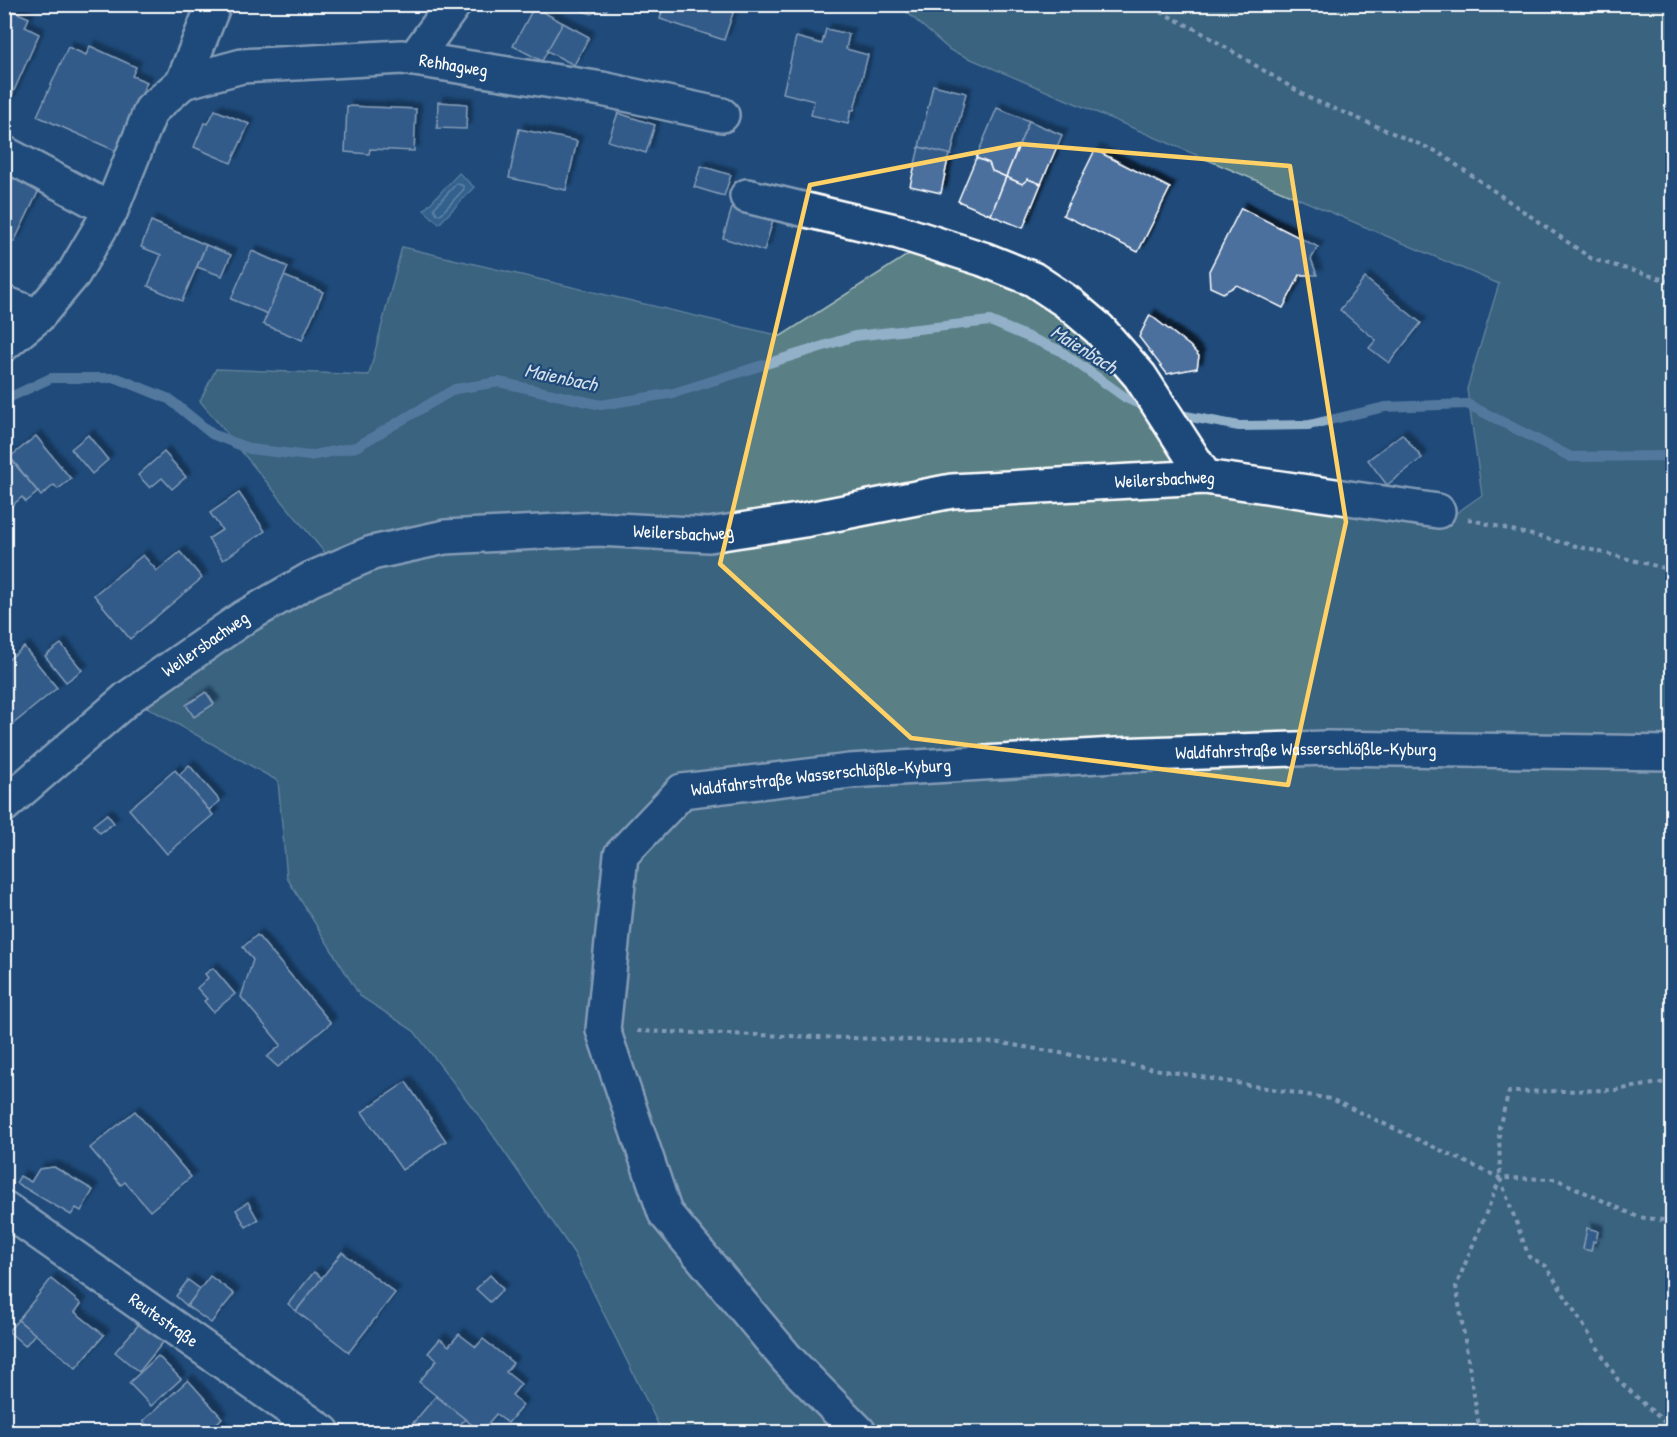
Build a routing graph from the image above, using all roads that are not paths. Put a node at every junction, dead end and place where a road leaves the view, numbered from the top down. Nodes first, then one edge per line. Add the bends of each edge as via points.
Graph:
1 (214, 4) edge
2 (454, 4) edge
3 (414, 59) junction
4 (183, 82) junction
5 (722, 115) dead end
6 (4, 153) edge
7 (747, 196) dead end
8 (111, 210) junction
9 (4, 303) edge
10 (38, 316) junction
11 (4, 344) edge
12 (1205, 477) junction
13 (1438, 512) road end
14 (1672, 753) edge
15 (4, 805) edge
16 (4, 1208) edge
17 (323, 1432) edge
18 (859, 1432) edge

1 - 4 street, Rehhagweg
2 - 3 street
3 - 4 street, Rehhagweg via 242,66
3 - 5 street, Rehhagweg via 602,89
4 - 8 street, Rehhagweg via 151,110
6 - 8 street
7 - 12 street via 899,232 1033,279 1099,329 1140,376
8 - 10 street, Rehhagweg via 74,273
9 - 10 street
10 - 11 street, Rehhagweg
12 - 13 street, Weilersbachweg
12 - 15 street, Weilersbachweg via 952,490 709,535 598,529 508,532 445,537 372,553 311,579 243,618 129,697
14 - 18 street, Waldfahrstraße Wasserschlößle-Kyburg via 1327,748 1115,755 850,771 682,791 621,855 603,1030 665,1213 788,1360
16 - 17 street, Reutestraße

